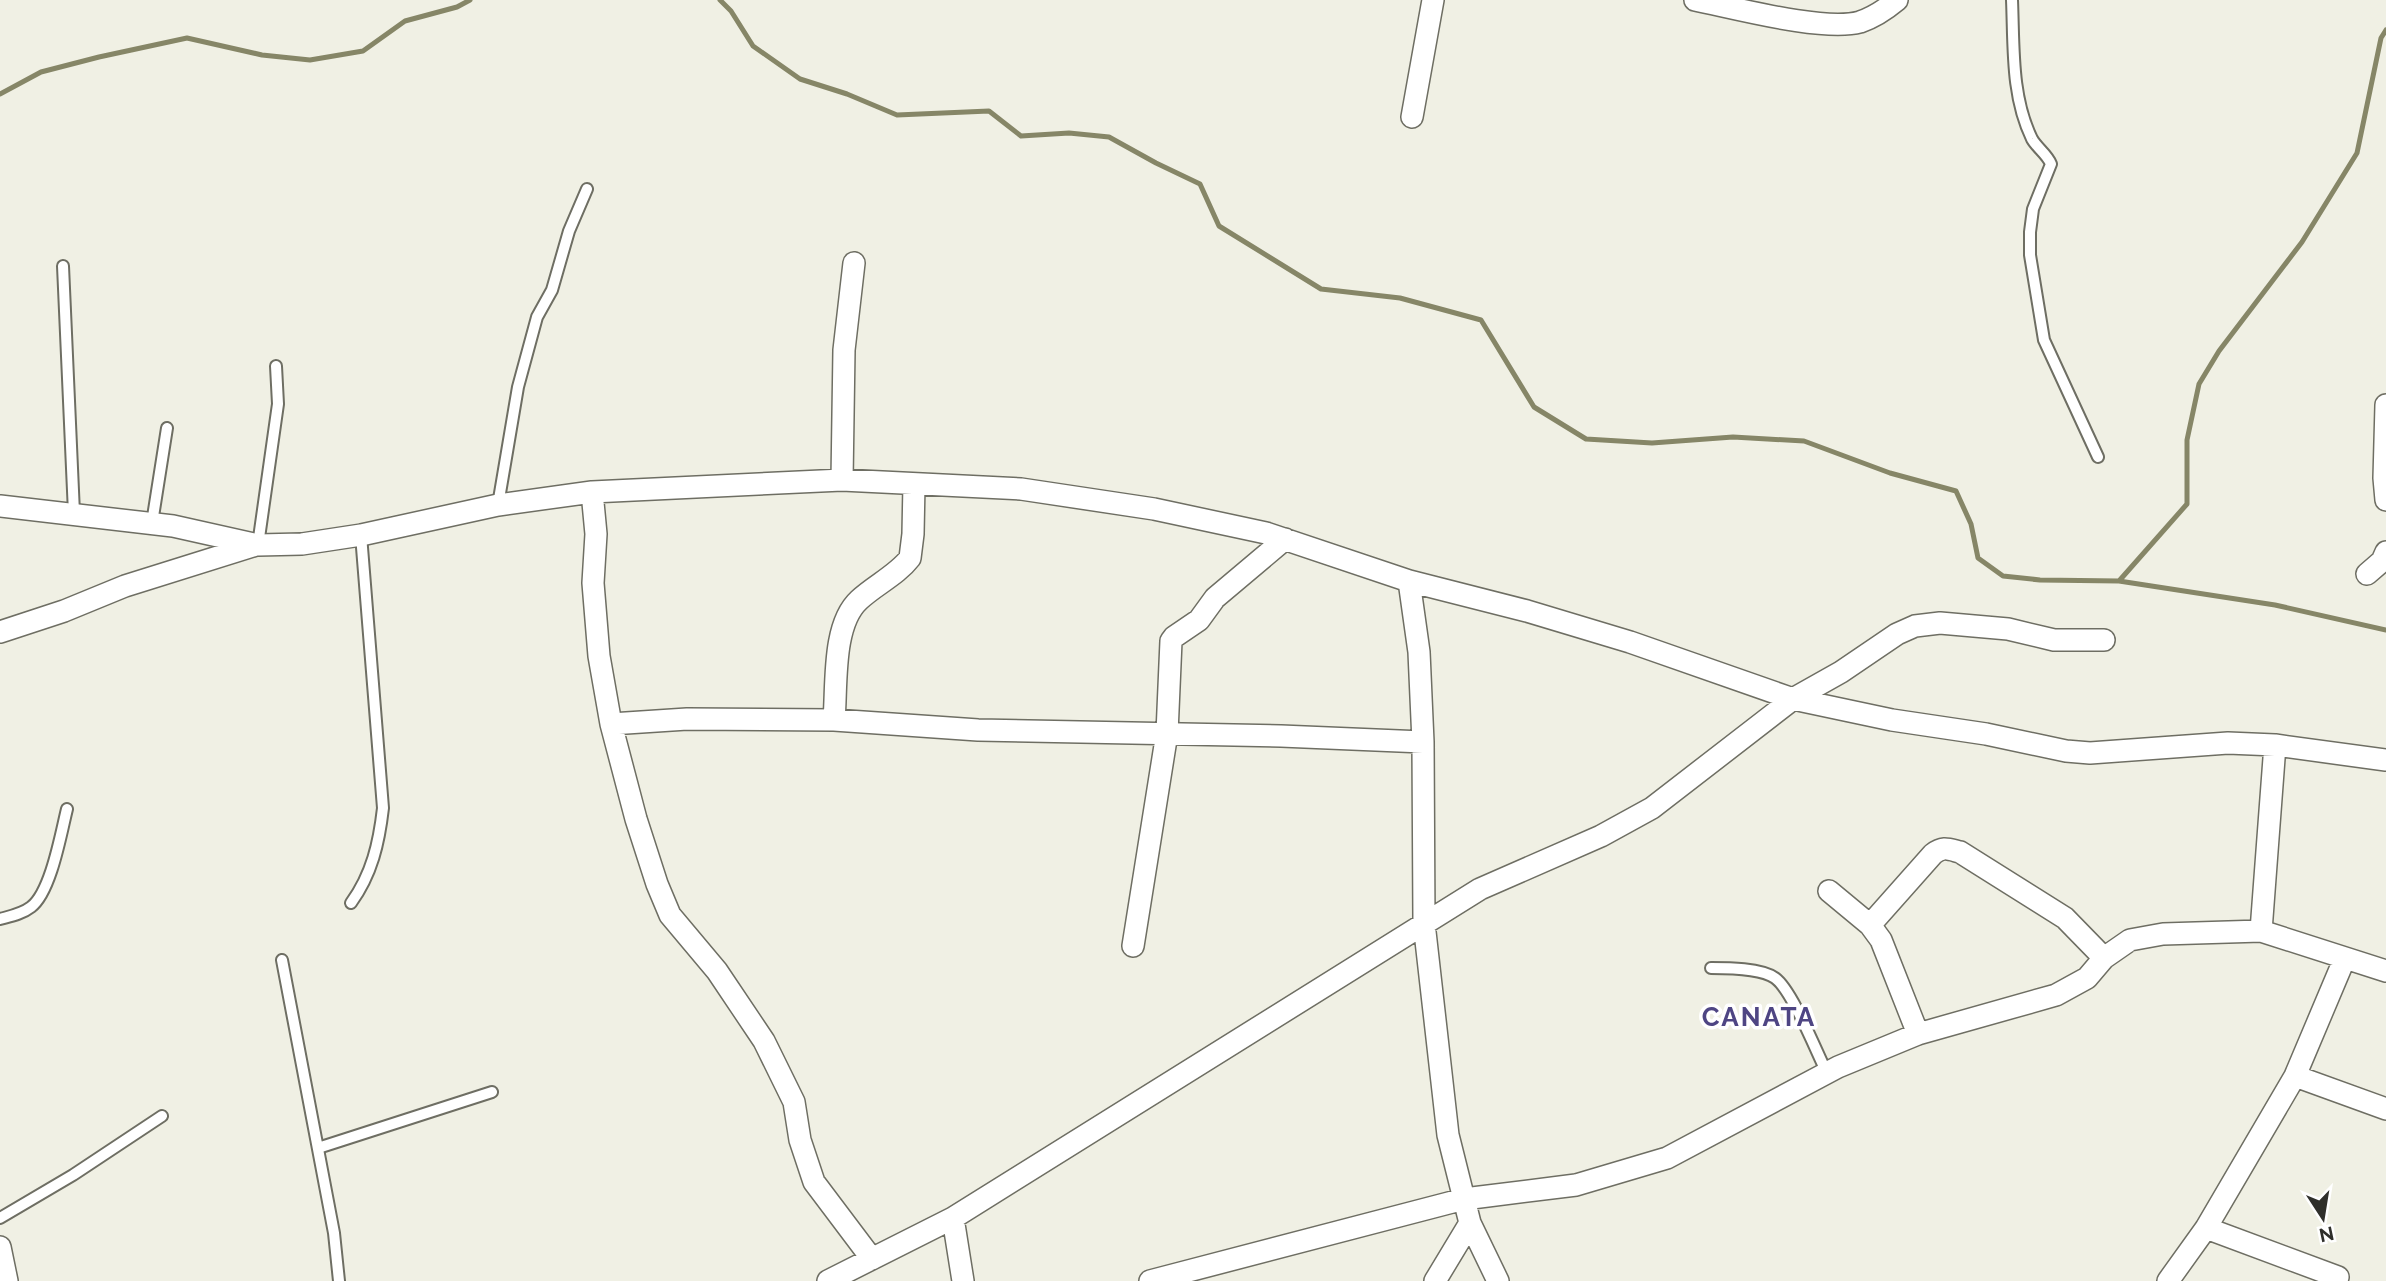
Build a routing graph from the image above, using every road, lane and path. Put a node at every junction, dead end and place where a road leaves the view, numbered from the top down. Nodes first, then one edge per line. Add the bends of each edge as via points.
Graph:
1 (1433, 0) edge
2 (1695, 0) edge
3 (1897, 0) edge
4 (2012, 0) edge
5 (1412, 117) dead end
6 (587, 189) dead end
7 (854, 263) dead end
8 (64, 266) dead end
9 (276, 366) dead end
10 (2386, 405) edge
11 (167, 428) dead end
12 (2098, 457) dead end
13 (842, 481) junction
14 (914, 484) junction
15 (592, 492) junction
16 (2386, 500) edge
17 (498, 505) junction
18 (0, 506) edge
19 (74, 513) junction
20 (152, 523) junction
21 (361, 535) junction
22 (1285, 540) junction
23 (258, 545) junction
24 (2386, 552) edge
25 (2367, 574) dead end
26 (1409, 581) junction
27 (0, 632) edge
28 (2104, 640) dead end
29 (1793, 699) junction
30 (834, 720) junction
31 (611, 724) junction
32 (1167, 733) junction
33 (1423, 743) junction
34 (2275, 745) junction
35 (2386, 760) edge
36 (67, 809) dead end
37 (1829, 891) dead end
38 (351, 904) dead end
39 (0, 919) edge
40 (1424, 923) junction
41 (1870, 925) junction
42 (2261, 931) junction
43 (1133, 946) dead end
44 (2104, 958) junction
45 (282, 960) dead end
46 (2344, 960) junction
47 (1711, 968) dead end
48 (2386, 971) edge
49 (1918, 1034) junction
50 (1827, 1073) junction
51 (2295, 1076) junction
52 (492, 1092) dead end
53 (2386, 1110) edge
54 (162, 1116) dead end
55 (318, 1148) junction
56 (1464, 1199) junction
57 (953, 1218) junction
58 (0, 1219) edge
59 (1470, 1223) junction
60 (2206, 1228) junction
61 (0, 1247) edge
62 (0, 1257) edge
63 (872, 1259) junction
64 (2338, 1277) dead end
65 (6, 1281) edge
66 (339, 1281) edge
67 (828, 1281) edge
68 (963, 1281) edge
69 (1150, 1281) edge
70 (1435, 1281) edge
71 (1498, 1281) edge
72 (2168, 1281) edge

1 - 5 street
2 - 3 street via 1823,24 1858,23 1882,14
4 - 12 lane via 2016,89 2034,141 2051,164 2030,232 2044,340
6 - 17 lane via 552,290 537,317 518,387
7 - 13 street via 844,350
8 - 19 lane
9 - 23 lane via 278,404
10 - 16 street
11 - 20 lane
13 - 14 street
13 - 15 street
14 - 22 street via 1034,491 1154,509
14 - 30 street via 910,558 857,602 844,622
15 - 17 street
15 - 31 street via 599,656
17 - 21 street
18 - 19 street
19 - 20 street
20 - 23 street
21 - 23 street
21 - 38 lane via 383,808 379,842 364,885
22 - 26 street
22 - 32 street via 1171,641
23 - 27 street via 125,586
24 - 25 street
26 - 29 street via 1630,642
26 - 33 street via 1419,652
28 - 29 street via 2054,640 1973,624 1915,626
29 - 34 street via 2066,751
29 - 40 street via 1652,808 1601,836 1480,889
30 - 31 street via 687,719
30 - 32 street via 978,730
31 - 63 street via 636,819 670,915 717,971 764,1041 794,1102 814,1182
32 - 33 street
32 - 43 street
33 - 40 street
34 - 35 street
34 - 42 street
36 - 39 lane via 40,898 21,913
37 - 41 street
40 - 56 street via 1448,1135
40 - 57 street
41 - 44 street via 1933,854 1945,848 1960,852 2065,918
41 - 49 street via 1881,940
42 - 44 street via 2163,934 2130,940
42 - 46 street
44 - 49 street via 2087,978 2056,995
45 - 55 lane
46 - 48 street
46 - 51 street
47 - 50 lane via 1768,974 1776,979 1788,992
49 - 50 street
50 - 56 street via 1667,1158 1576,1185
51 - 53 street
51 - 60 street
52 - 55 lane
54 - 58 lane
55 - 66 lane
56 - 59 street
56 - 69 street
57 - 63 street
57 - 68 street
59 - 70 street
59 - 71 street
60 - 64 street
60 - 72 street
61 - 62 street
62 - 65 street
63 - 67 street

